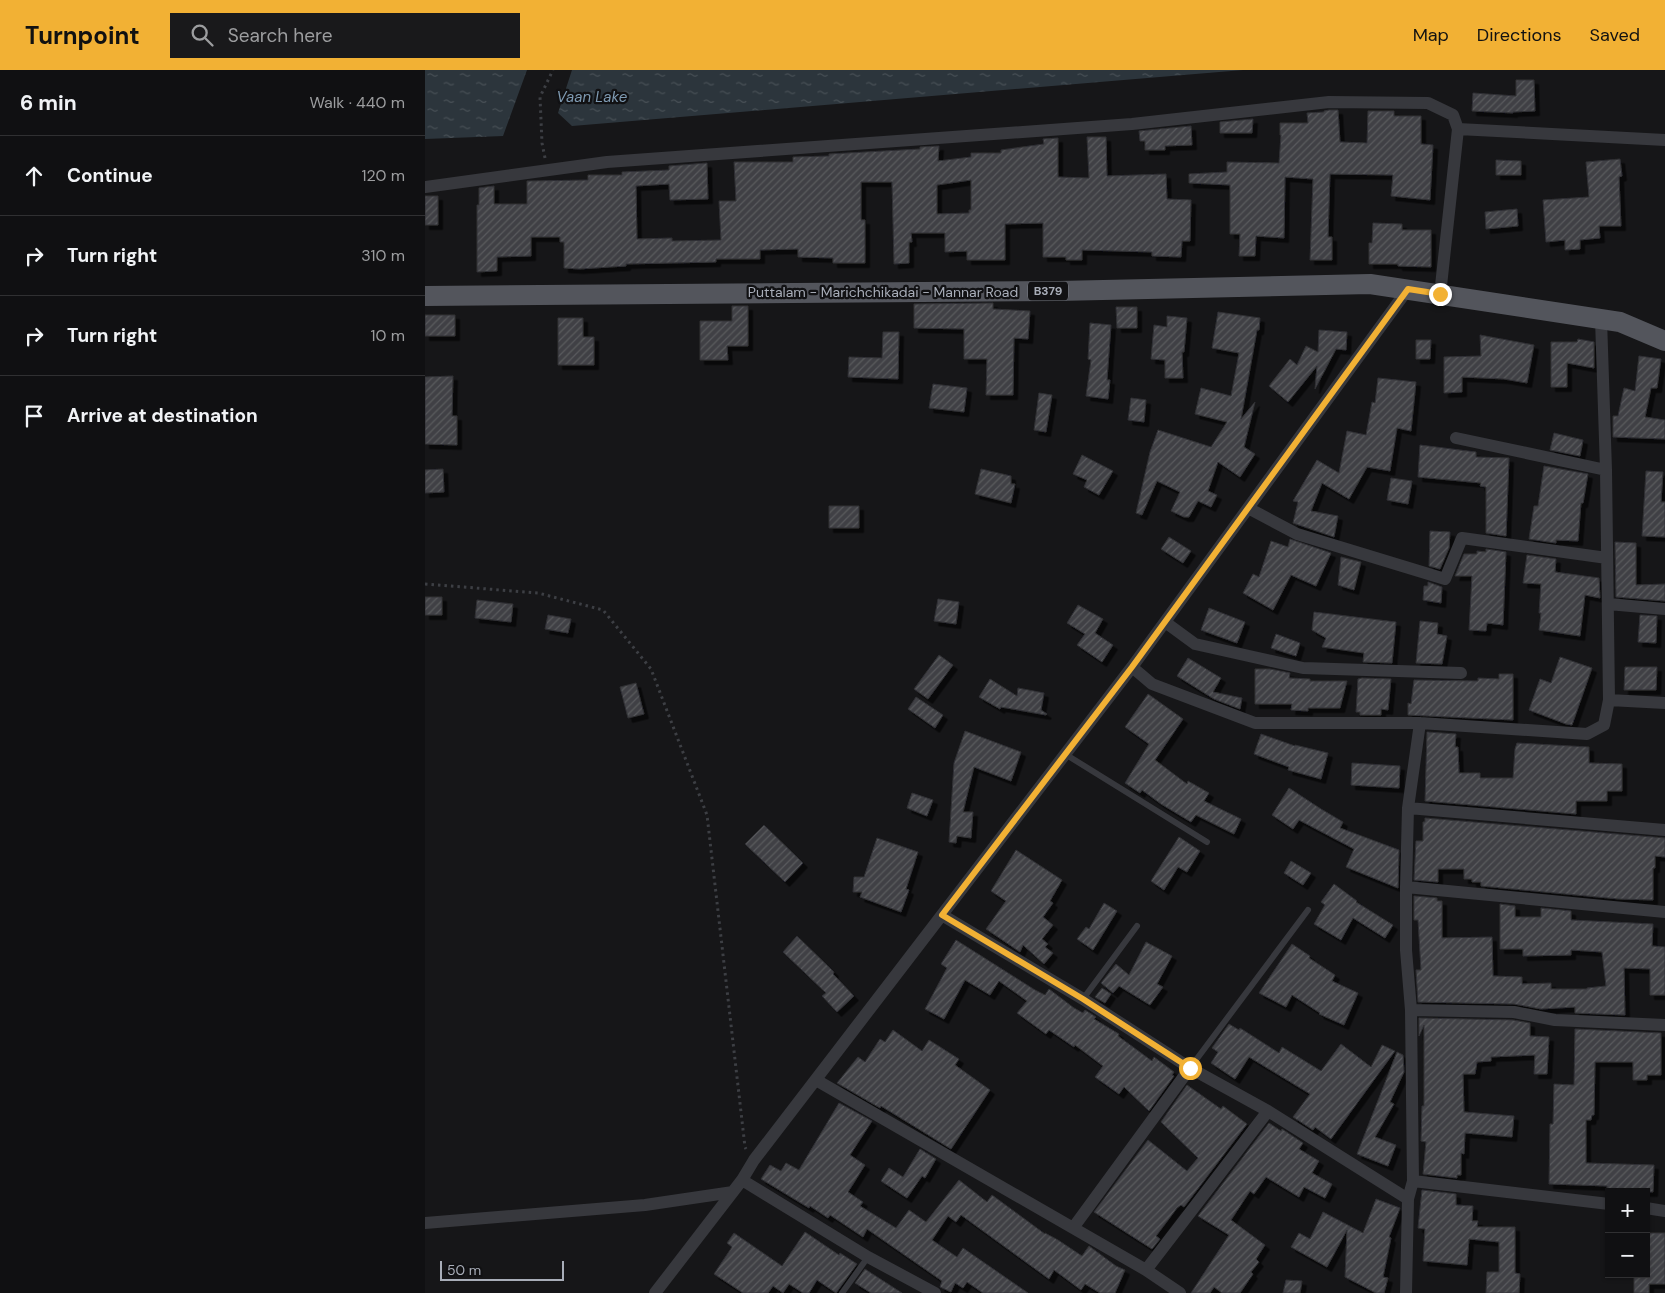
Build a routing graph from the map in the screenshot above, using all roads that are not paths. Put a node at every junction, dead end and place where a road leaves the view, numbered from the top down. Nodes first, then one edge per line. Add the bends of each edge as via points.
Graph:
1 (1458, 129) junction
2 (1665, 140) edge
3 (425, 187) edge
4 (1408, 289) junction
5 (1440, 294) junction
6 (425, 296) edge
7 (1601, 319) junction
8 (1665, 341) edge
9 (1456, 438) dead end
10 (1606, 470) junction
11 (1248, 508) junction
12 (1607, 558) junction
13 (1608, 604) junction
14 (1665, 609) edge
15 (1165, 622) junction
16 (1132, 667) junction
17 (1461, 673) dead end
18 (1609, 700) junction
19 (1665, 703) edge
20 (1420, 723) junction
21 (1065, 754) junction
22 (1408, 808) junction
23 (1665, 830) edge
24 (1207, 842) dead end
25 (1406, 888) junction
26 (1308, 910) dead end
27 (1665, 912) edge
28 (942, 915) junction
29 (1137, 926) dead end
30 (1083, 999) junction
31 (1411, 1010) junction
32 (1665, 1025) edge
33 (1190, 1068) junction
34 (816, 1080) junction
35 (1268, 1111) junction
36 (742, 1180) junction
37 (1413, 1181) junction
38 (733, 1192) junction
39 (1409, 1199) junction
40 (1605, 1204) edge
41 (1650, 1209) edge
42 (1665, 1211) edge
43 (425, 1223) edge
44 (1073, 1228) junction
45 (868, 1256) junction
46 (1146, 1270) junction
47 (655, 1293) edge
48 (842, 1293) edge
49 (935, 1293) edge
50 (1180, 1293) edge
51 (1406, 1293) edge

1 - 2 street
1 - 3 street via 1453,115 1428,103 1329,102 1133,124 607,162
1 - 5 street
4 - 5 main road, Puttalam - Marichchikadai - Mannar Road / B379
4 - 6 main road, Puttalam - Marichchikadai - Mannar Road / B379 via 1370,284 1048,291
4 - 11 street
5 - 7 main road, Puttalam - Marichchikadai - Mannar Road / B379
7 - 8 main road, Puttalam - Marichchikadai - Mannar Road / B379 via 1620,322
7 - 10 street
9 - 10 street
10 - 12 street
11 - 12 street via 1297,534 1445,579 1462,538
11 - 15 street
12 - 13 street
13 - 14 street
13 - 18 street
15 - 16 street
15 - 17 street via 1195,644 1303,668
16 - 20 street via 1152,684 1255,723
16 - 21 street
18 - 19 street
18 - 20 street via 1604,725 1587,734
20 - 22 street
21 - 24 lane
21 - 28 street
22 - 23 street
22 - 25 street
25 - 27 street
25 - 31 street via 1406,950
26 - 33 lane
28 - 30 street
28 - 34 street
29 - 30 lane
30 - 33 street
31 - 32 street via 1514,1012 1555,1020
31 - 37 street
33 - 35 street
33 - 44 street
34 - 36 street
34 - 44 street
35 - 39 street
35 - 46 street
36 - 38 street
36 - 45 street
37 - 39 street
37 - 40 street
38 - 43 street via 645,1205
38 - 47 street
39 - 51 street
41 - 42 street
44 - 46 street
45 - 48 lane
45 - 49 street
46 - 50 street

